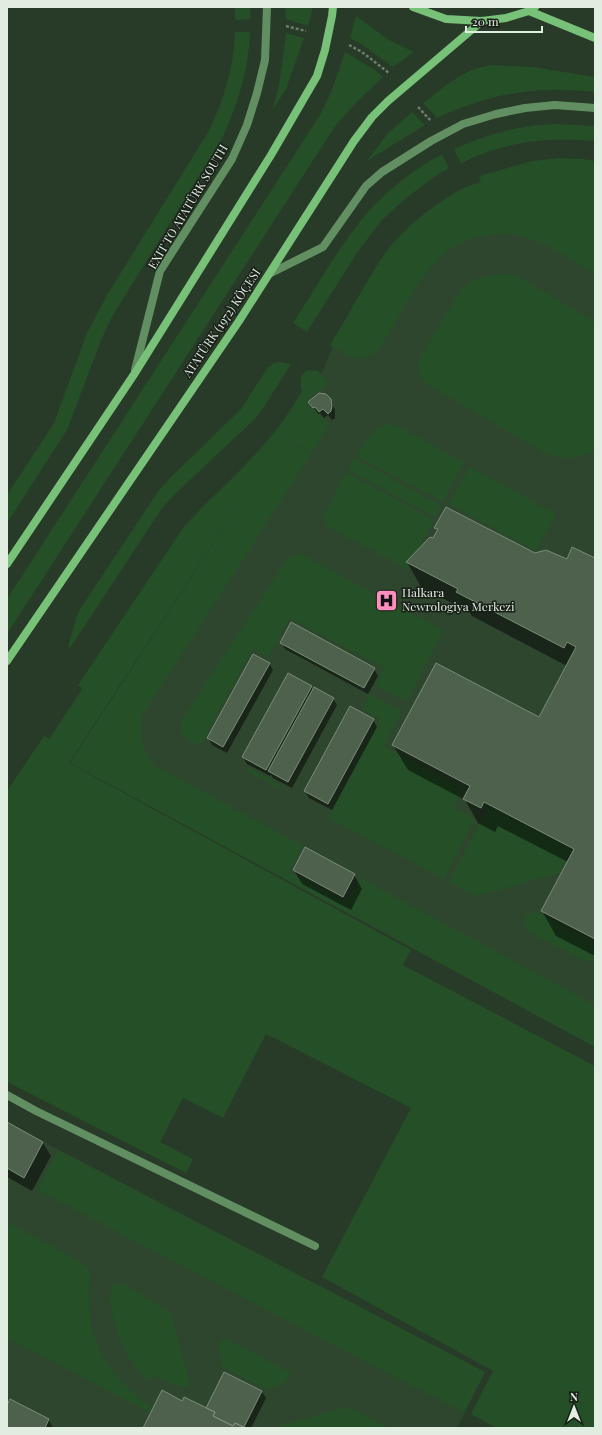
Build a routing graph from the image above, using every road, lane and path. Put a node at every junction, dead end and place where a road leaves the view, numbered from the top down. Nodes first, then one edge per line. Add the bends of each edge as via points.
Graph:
1 (267, 7) edge
2 (332, 7) edge
3 (413, 7) edge
4 (532, 9) edge
5 (482, 21) junction
6 (286, 26) dead end
7 (306, 31) dead end
8 (595, 38) edge
9 (349, 45) dead end
10 (388, 73) dead end
11 (418, 107) dead end
12 (595, 108) edge
13 (431, 121) dead end
14 (269, 274) junction
15 (135, 373) junction
16 (7, 564) edge
17 (7, 661) edge
18 (7, 1095) edge
19 (315, 1246) dead end

1 - 15 street, EXIT TO ATATÜRK SOUTH via 265,60 247,125 232,159 160,271
2 - 15 street via 325,50 317,76 271,155
3 - 5 street via 446,18
4 - 5 street via 506,18
4 - 8 street
5 - 14 street, ATATÜRK (1972) KÖÇESI via 372,117
6 - 7 path
9 - 10 path
11 - 13 path
12 - 14 street via 525,108 496,114 451,130 402,158 366,186 323,247
14 - 17 street, ATATÜRK (1972) KÖÇESI
15 - 16 street
18 - 19 street

